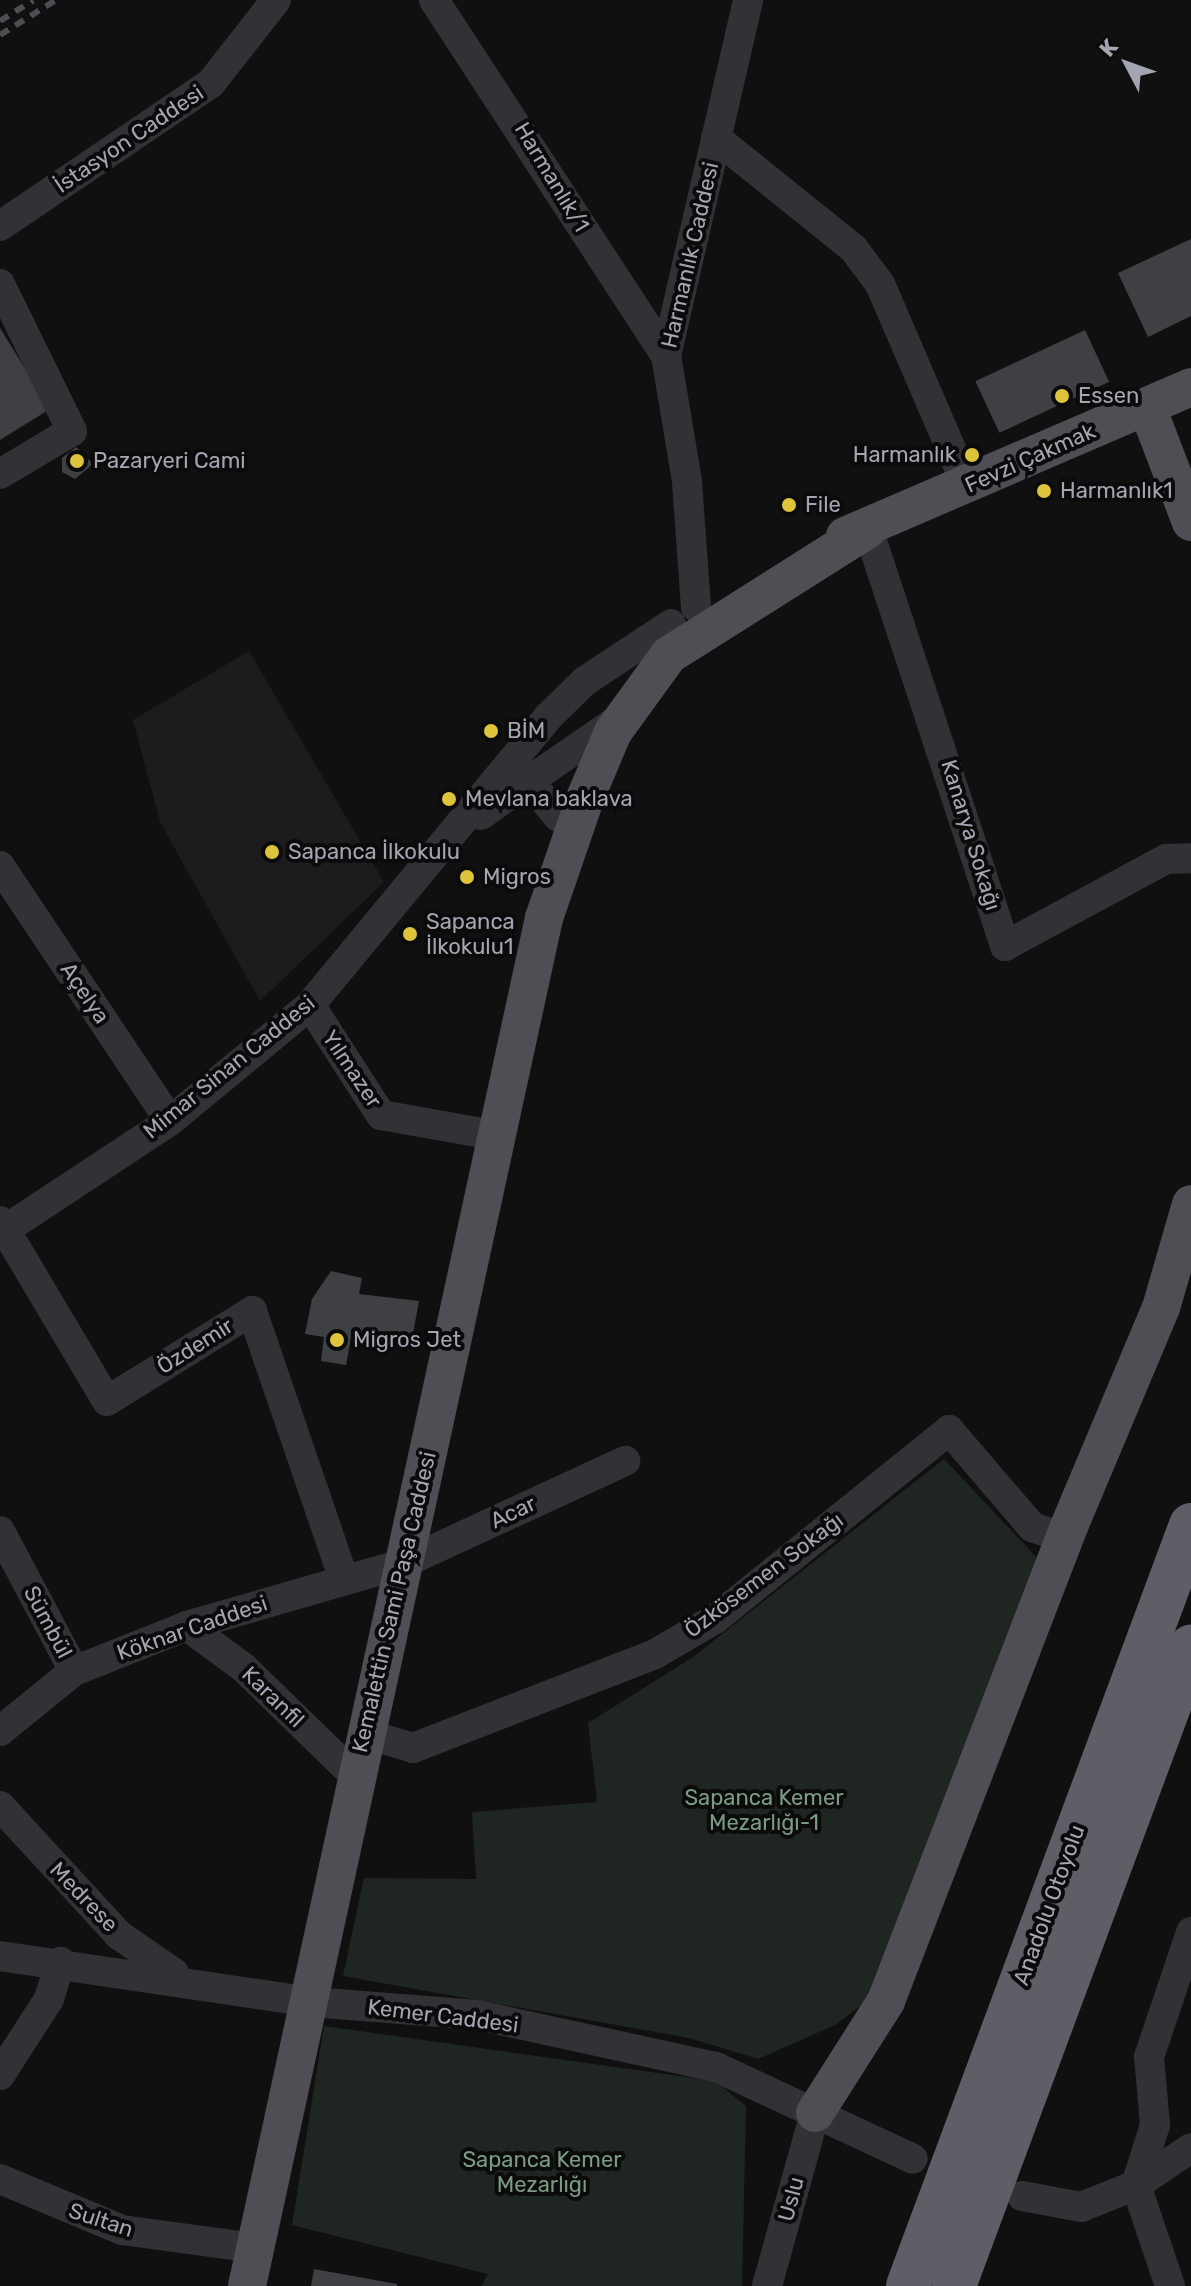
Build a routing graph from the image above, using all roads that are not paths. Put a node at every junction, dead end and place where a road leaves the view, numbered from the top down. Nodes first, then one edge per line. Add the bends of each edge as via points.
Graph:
1 (276, 0) edge
2 (434, 0) edge
3 (748, 0) edge
4 (716, 138) junction
5 (0, 226) edge
6 (0, 284) edge
7 (666, 356) junction
8 (1191, 387) edge
9 (1147, 407) junction
10 (0, 474) edge
11 (967, 486) junction
12 (1191, 522) edge
13 (868, 529) junction
14 (683, 616) junction
15 (538, 729) junction
16 (593, 750) junction
17 (517, 789) junction
18 (558, 817) junction
19 (1191, 858) edge
20 (427, 865) junction
21 (0, 866) edge
22 (544, 918) junction
23 (310, 1005) junction
24 (170, 1121) junction
25 (499, 1136) junction
26 (1191, 1204) edge
27 (3, 1227) edge
28 (625, 1461) dead end
29 (1191, 1525) edge
30 (0, 1531) edge
31 (1064, 1538) junction
32 (402, 1564) junction
33 (344, 1579) junction
34 (187, 1626) junction
35 (1191, 1647) edge
36 (74, 1671) junction
37 (0, 1731) edge
38 (364, 1733) junction
39 (354, 1775) junction
40 (0, 1806) edge
41 (1191, 1932) edge
42 (0, 1956) edge
43 (60, 1962) junction
44 (179, 1977) junction
45 (312, 2002) junction
46 (0, 2075) edge
47 (815, 2113) junction
48 (1191, 2148) edge
49 (913, 2159) dead end
50 (0, 2179) edge
51 (1136, 2185) junction
52 (1022, 2196) dead end
53 (256, 2248) junction
54 (247, 2286) edge
55 (767, 2286) edge
56 (908, 2286) edge
57 (954, 2286) edge
58 (1170, 2286) edge

1 - 5 street, İstasyon Caddesi via 211,83
2 - 7 street, Harmanlık/1
3 - 4 street, Harmanlık Caddesi
4 - 7 street, Harmanlık Caddesi
4 - 11 street via 853,248 880,284
6 - 10 street via 72,431
7 - 14 street, Harmanlık Caddesi via 687,481
8 - 9 main road, Fevzi Çakmak
9 - 11 main road, Fevzi Çakmak
9 - 12 main road
11 - 13 main road, Fevzi Çakmak
13 - 14 main road, Kemalettin Sami Paşa Caddesi via 813,547
13 - 16 main road, Kemalettin Sami Paşa Caddesi via 695,633
13 - 19 street, Kanarya Sokağı via 1005,946 1166,859
14 - 15 street via 585,681
14 - 16 main road, Kemalettin Sami Paşa Caddesi via 613,688
15 - 16 street via 562,723
15 - 20 street
16 - 17 street
16 - 18 main road, Kemalettin Sami Paşa Caddesi
16 - 22 main road, Kemalettin Sami Paşa Caddesi
17 - 18 street via 538,792
17 - 20 street
18 - 22 main road, Kemalettin Sami Paşa Caddesi
20 - 23 street, Mimar Sinan Caddesi
21 - 24 street, Açelya
22 - 25 main road, Kemalettin Sami Paşa Caddesi
23 - 24 street, Mimar Sinan Caddesi
23 - 25 street, Yılmazer via 381,1115
24 - 27 street, Mimar Sinan Caddesi
25 - 32 main road, Kemalettin Sami Paşa Caddesi
26 - 31 main road via 1161,1308
27 - 33 street, Özdemir via 107,1401 252,1311
28 - 32 street, Acar
29 - 56 highway, Anadolu Otoyolu
30 - 36 street, Sümbül
31 - 38 street, Özkösemen Sokağı via 1032,1527 949,1430 715,1619 655,1654 413,1748
31 - 47 main road via 886,2001
32 - 33 street, Köknar Caddesi
32 - 38 main road, Kemalettin Sami Paşa Caddesi
33 - 34 street, Köknar Caddesi
34 - 36 street, Köknar Caddesi
34 - 39 street, Karanfil via 244,1668
35 - 57 highway, Anadolu Otoyolu
36 - 37 street, Köknar Caddesi
38 - 39 main road, Kemalettin Sami Paşa Caddesi
39 - 45 main road, Kemalettin Sami Paşa Caddesi
40 - 44 street, Medrese via 119,1935
41 - 51 street via 1149,2057 1155,2125
42 - 43 street, Kemer Caddesi
43 - 44 street, Kemer Caddesi
43 - 46 street via 49,1999
44 - 45 street, Kemer Caddesi
45 - 47 street, Kemer Caddesi via 477,2015 716,2067
45 - 53 main road, Kemalettin Sami Paşa Caddesi
47 - 49 street, Kemer Caddesi
47 - 55 street, Uslu
48 - 51 street
50 - 53 street, Sultan via 122,2230
51 - 52 street via 1081,2207
51 - 58 street
53 - 54 main road, Kemalettin Sami Paşa Caddesi

